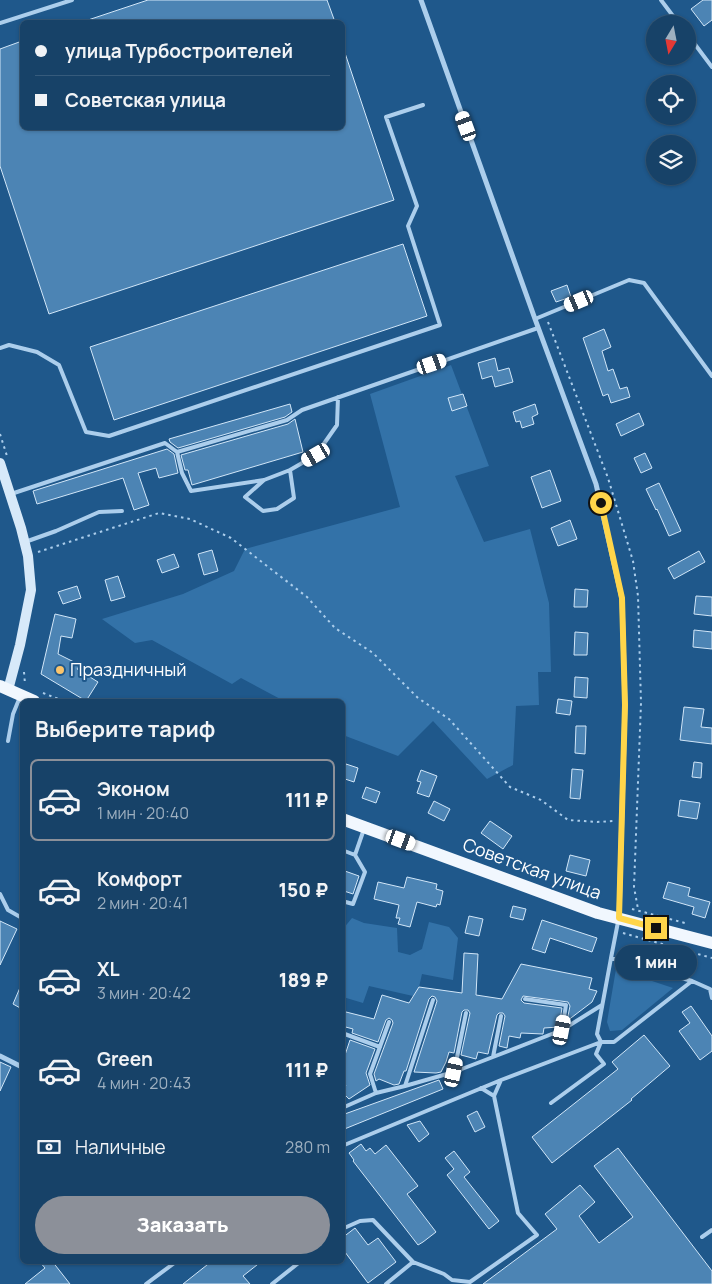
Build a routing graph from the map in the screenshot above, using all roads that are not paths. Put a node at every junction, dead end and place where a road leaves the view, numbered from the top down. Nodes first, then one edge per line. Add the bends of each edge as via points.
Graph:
1 (72, 0) edge
2 (421, 0) edge
3 (661, 0) edge
4 (672, 15) edge
5 (0, 23) edge
6 (696, 46) edge
7 (712, 68) edge
8 (423, 104) dead end
9 (535, 319) junction
10 (538, 328) junction
11 (0, 348) edge
12 (712, 376) edge
13 (338, 397) junction
14 (177, 452) junction
15 (0, 463) edge
16 (290, 470) junction
17 (264, 480) junction
18 (10, 494) junction
19 (122, 511) dead end
20 (25, 542) junction
21 (4, 688) edge
22 (21, 696) junction
23 (37, 697) edge
24 (8, 740) dead end
25 (345, 819) edge
26 (365, 827) junction
27 (345, 851) edge
28 (356, 855) junction
29 (0, 894) edge
30 (345, 902) edge
31 (619, 913) junction
32 (20, 917) edge
33 (712, 943) edge
34 (611, 958) junction
35 (692, 981) junction
36 (711, 988) edge
37 (712, 998) edge
38 (525, 999) dead end
39 (433, 1000) dead end
40 (602, 1005) junction
41 (466, 1013) dead end
42 (501, 1016) dead end
43 (389, 1022) dead end
44 (562, 1030) junction
45 (345, 1034) edge
46 (601, 1042) junction
47 (380, 1047) junction
48 (0, 1056) edge
49 (493, 1057) junction
50 (20, 1065) edge
51 (454, 1072) junction
52 (501, 1080) junction
53 (405, 1086) junction
54 (481, 1088) junction
55 (376, 1094) junction
56 (494, 1096) junction
57 (551, 1103) dead end
58 (345, 1106) edge
59 (345, 1145) edge
60 (345, 1228) edge
61 (712, 1230) edge
62 (702, 1237) dead end
63 (412, 1262) junction
64 (173, 1264) edge
65 (297, 1264) edge
66 (146, 1284) edge
67 (272, 1284) edge
68 (386, 1284) edge

1 - 5 lane
2 - 9 street
3 - 4 lane
6 - 7 lane
8 - 11 lane via 386,117 417,206 408,226 440,325 109,436 86,432 59,365 37,352 9,345
9 - 10 street
9 - 12 lane via 629,280 644,283
10 - 13 lane
10 - 31 street via 596,484 622,598 625,705
13 - 14 lane via 302,410 287,420
13 - 16 lane via 337,424 316,455
14 - 17 lane via 191,491
14 - 18 lane via 165,443
15 - 18 street
16 - 17 lane
16 - 17 lane via 294,498 277,509 263,511 245,497
18 - 20 street
19 - 20 lane via 99,512
20 - 21 street via 31,590 20,645
21 - 22 main road
22 - 23 main road
22 - 24 lane via 13,714
25 - 26 main road, Советская улица
26 - 28 lane
26 - 31 main road, Советская улица via 598,913
27 - 28 lane
28 - 30 lane via 365,872 353,904
29 - 32 lane via 8,910
31 - 33 main road, Советская улица
31 - 34 lane
34 - 35 lane
34 - 40 lane
35 - 36 lane
35 - 46 lane via 614,1042
36 - 37 lane
38 - 44 lane via 566,1005
39 - 53 lane
40 - 44 lane
40 - 46 lane via 597,1034
41 - 51 lane
42 - 49 lane
43 - 47 lane
44 - 49 lane
45 - 47 lane
46 - 52 lane
46 - 57 lane via 596,1054 604,1064
47 - 55 lane via 370,1074
48 - 50 street
49 - 51 lane
51 - 53 lane
52 - 54 lane
52 - 56 lane
53 - 55 lane
54 - 56 lane
54 - 59 lane
55 - 58 lane
56 - 63 lane via 518,1213 537,1235 470,1282 452,1280
60 - 63 lane via 360,1221 374,1220
61 - 62 lane
63 - 68 lane
64 - 66 lane
65 - 67 lane

